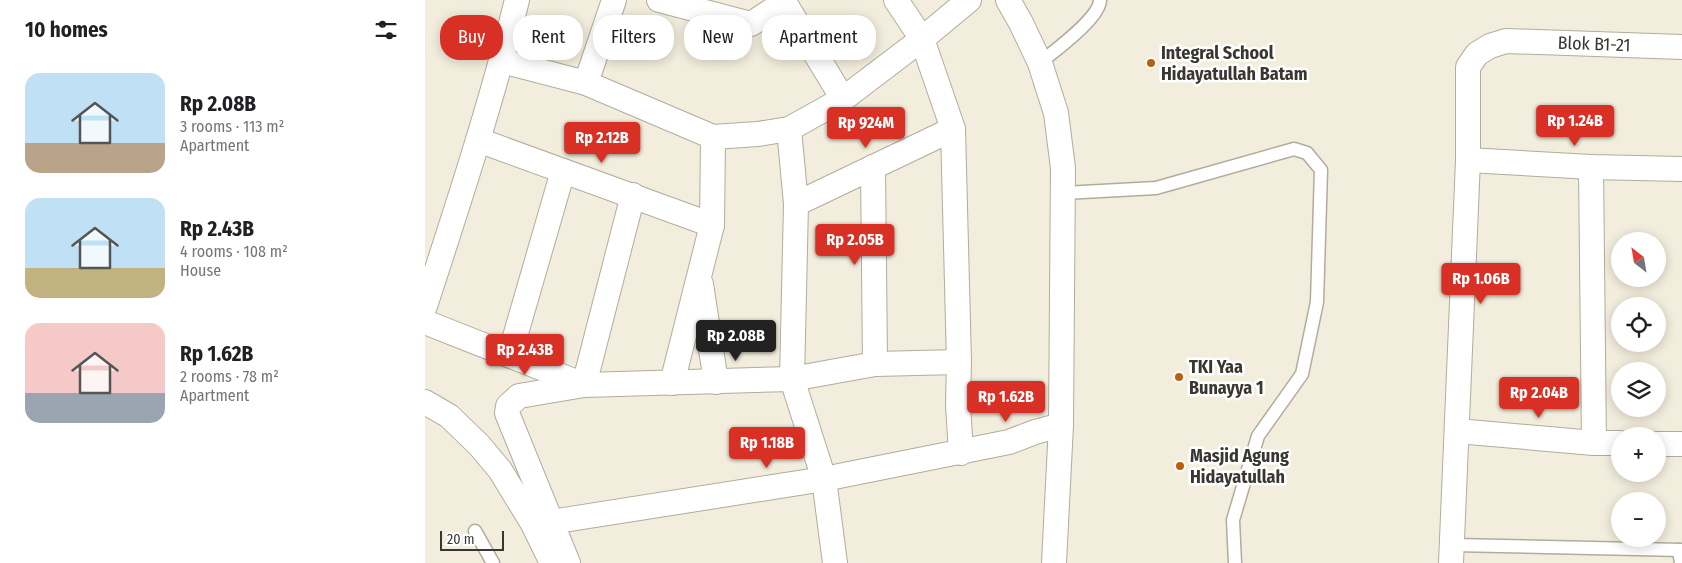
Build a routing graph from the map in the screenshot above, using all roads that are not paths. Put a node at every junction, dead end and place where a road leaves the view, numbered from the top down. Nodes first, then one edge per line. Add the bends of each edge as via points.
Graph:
1 (517, 0) edge
2 (614, 0) edge
3 (659, 0) edge
4 (896, 0) edge
5 (969, 0) edge
6 (1008, 0) edge
7 (1101, 0) edge
8 (784, 1) edge
9 (922, 39) junction
10 (1682, 47) edge
11 (502, 61) junction
12 (1040, 63) junction
13 (586, 83) junction
14 (843, 99) junction
15 (953, 129) junction
16 (789, 130) junction
17 (713, 137) junction
18 (478, 140) junction
19 (1468, 160) junction
20 (873, 167) junction
21 (1591, 167) junction
22 (1682, 169) edge
23 (563, 171) junction
24 (1063, 193) junction
25 (633, 195) junction
26 (796, 204) junction
27 (712, 225) junction
28 (699, 274) junction
29 (425, 306) edge
30 (425, 322) edge
31 (510, 354) junction
32 (959, 362) junction
33 (875, 364) junction
34 (792, 379) junction
35 (716, 382) junction
36 (672, 383) junction
37 (584, 385) junction
38 (425, 402) edge
39 (1061, 426) junction
40 (1457, 431) junction
41 (1594, 443) junction
42 (1611, 443) edge
43 (1666, 444) edge
44 (1682, 444) edge
45 (961, 453) junction
46 (824, 479) junction
47 (551, 522) junction
48 (475, 531) dead end
49 (1452, 554) edge
50 (1681, 554) edge
51 (493, 563) edge
52 (552, 563) edge
53 (568, 563) edge
54 (835, 563) edge
55 (1054, 563) edge
56 (1235, 563) edge

1 - 11 street
2 - 13 street
3 - 8 street via 751,24
4 - 9 street
5 - 9 street
6 - 12 street
7 - 12 lane via 1093,18
8 - 14 street
9 - 14 street
9 - 15 street
10 - 19 street, Blok B1-21 via 1506,41 1489,46 1477,54 1468,67
11 - 13 street
11 - 18 street
12 - 24 street via 1056,113
13 - 17 street
14 - 16 street
15 - 20 street
15 - 32 street
16 - 17 street
16 - 26 street
17 - 27 street
18 - 23 street
18 - 29 street
19 - 21 street
19 - 40 street
20 - 26 street
20 - 33 street
21 - 22 street
21 - 41 street
23 - 25 street
23 - 31 street
24 - 39 street
24 - 56 lane via 1156,188 1294,149 1307,153 1321,170 1317,302 1302,374 1258,436 1233,520
25 - 27 street
25 - 37 street
26 - 34 street
27 - 28 street
28 - 35 street
28 - 36 street
30 - 31 street
31 - 37 street
32 - 33 street
32 - 45 street
33 - 34 street
34 - 35 street
34 - 46 street
35 - 36 street
36 - 37 street
37 - 47 street via 519,396 508,406 507,413
38 - 52 street via 449,416 495,464 533,524
39 - 45 street
39 - 55 street
40 - 41 street
40 - 49 street
41 - 42 street
43 - 44 street
45 - 46 street
46 - 47 street
46 - 54 street
47 - 53 street
48 - 51 lane
49 - 50 lane

